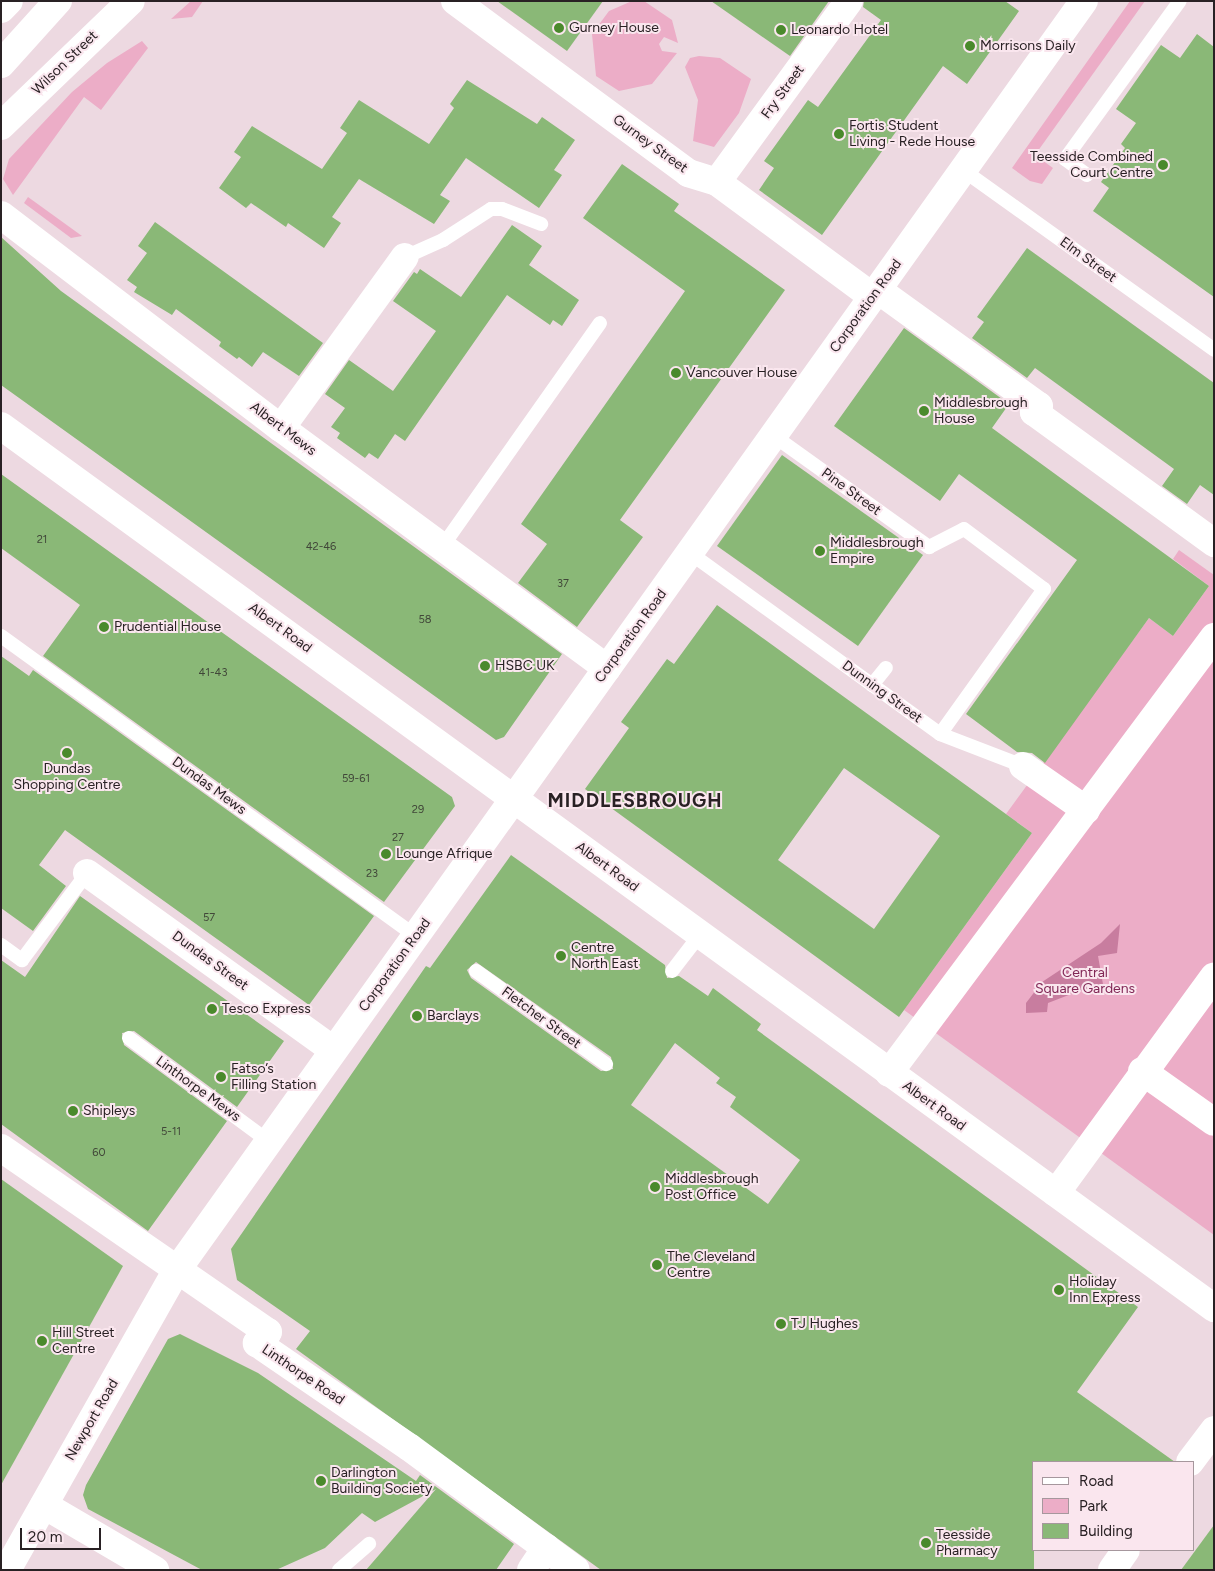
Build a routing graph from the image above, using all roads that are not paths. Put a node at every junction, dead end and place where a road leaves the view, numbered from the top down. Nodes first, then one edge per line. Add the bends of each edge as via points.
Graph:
1 (9, 1) edge
2 (58, 1) edge
3 (131, 1) edge
4 (456, 1) edge
5 (849, 1) edge
6 (1084, 1) edge
7 (1180, 1) edge
8 (1, 9) edge
9 (1, 64) edge
10 (1, 126) edge
11 (963, 170) junction
12 (1087, 175) dead end
13 (717, 182) junction
14 (1, 215) edge
15 (541, 224) dead end
16 (405, 256) joint
17 (875, 294) junction
18 (600, 323) dead end
19 (1214, 350) edge
20 (1, 426) edge
21 (281, 428) junction
22 (774, 436) junction
23 (1214, 543) edge
24 (442, 547) junction
25 (690, 553) junction
26 (1, 636) edge
27 (1214, 637) edge
28 (608, 668) junction
29 (886, 668) dead end
30 (872, 685) junction
31 (940, 734) junction
32 (1023, 766) joint
33 (514, 798) junction
34 (1086, 810) junction
35 (87, 873) joint
36 (699, 936) junction
37 (417, 937) junction
38 (1, 944) edge
39 (476, 971) dead end
40 (672, 971) dead end
41 (1214, 976) edge
42 (129, 1038) dead end
43 (332, 1050) junction
44 (606, 1064) dead end
45 (1142, 1071) junction
46 (889, 1073) junction
47 (1214, 1122) edge
48 (268, 1141) junction
49 (1, 1148) edge
50 (1056, 1193) junction
51 (177, 1270) junction
52 (1214, 1308) edge
53 (1214, 1430) edge
54 (1191, 1461) edge
55 (44, 1505) junction
56 (369, 1544) dead end
57 (1125, 1551) edge
58 (539, 1559) edge
59 (7, 1570) edge
60 (155, 1570) edge
61 (339, 1570) edge
62 (576, 1570) edge
63 (1112, 1570) edge

1 - 8 main road
2 - 9 main road
3 - 10 main road, Wilson Street
4 - 13 main road, Gurney Street via 688,173
5 - 13 main road, Fry Street
6 - 11 main road, Corporation Road
7 - 12 lane via 1065,159
11 - 17 main road, Corporation Road
11 - 19 lane, Elm Street
13 - 17 main road, Gurney Street
14 - 21 main road, Albert Mews
15 - 16 lane via 502,209 491,209 443,240
16 - 21 main road
17 - 22 main road, Corporation Road
17 - 23 main road, Gurney Street via 1039,406 1034,412
18 - 24 lane
20 - 33 main road, Albert Road
21 - 24 main road, Albert Mews
22 - 25 main road, Corporation Road
22 - 31 lane, Pine Street via 929,547 964,529 969,541 1044,589
24 - 28 main road, Albert Mews
25 - 28 main road, Corporation Road
25 - 30 lane, Dunning Street
26 - 37 lane, Dundas Mews
27 - 34 main road
28 - 33 main road, Corporation Road
29 - 30 lane
30 - 31 lane, Dunning Street
31 - 32 lane, Dunning Street
32 - 34 main road, Dunning Street
33 - 36 main road, Albert Road
33 - 37 main road, Corporation Road
34 - 46 main road
35 - 38 lane via 22,960
35 - 43 main road, Dundas Street
36 - 40 lane
36 - 46 main road, Albert Road
37 - 43 main road, Corporation Road
39 - 44 lane, Fletcher Street
41 - 45 main road
42 - 48 lane, Linthorpe Mews
43 - 48 main road, Corporation Road
45 - 47 main road
45 - 50 main road
46 - 50 main road, Albert Road
48 - 51 main road, Corporation Road
49 - 51 main road, Linthorpe Road
50 - 52 main road, Albert Road
51 - 55 main road, Newport Road
51 - 58 main road, Linthorpe Road via 268,1332 257,1344 410,1447
53 - 54 main road
55 - 59 main road, Newport Road
55 - 60 main road
56 - 61 lane
57 - 63 main road
58 - 62 main road, Linthorpe Road

